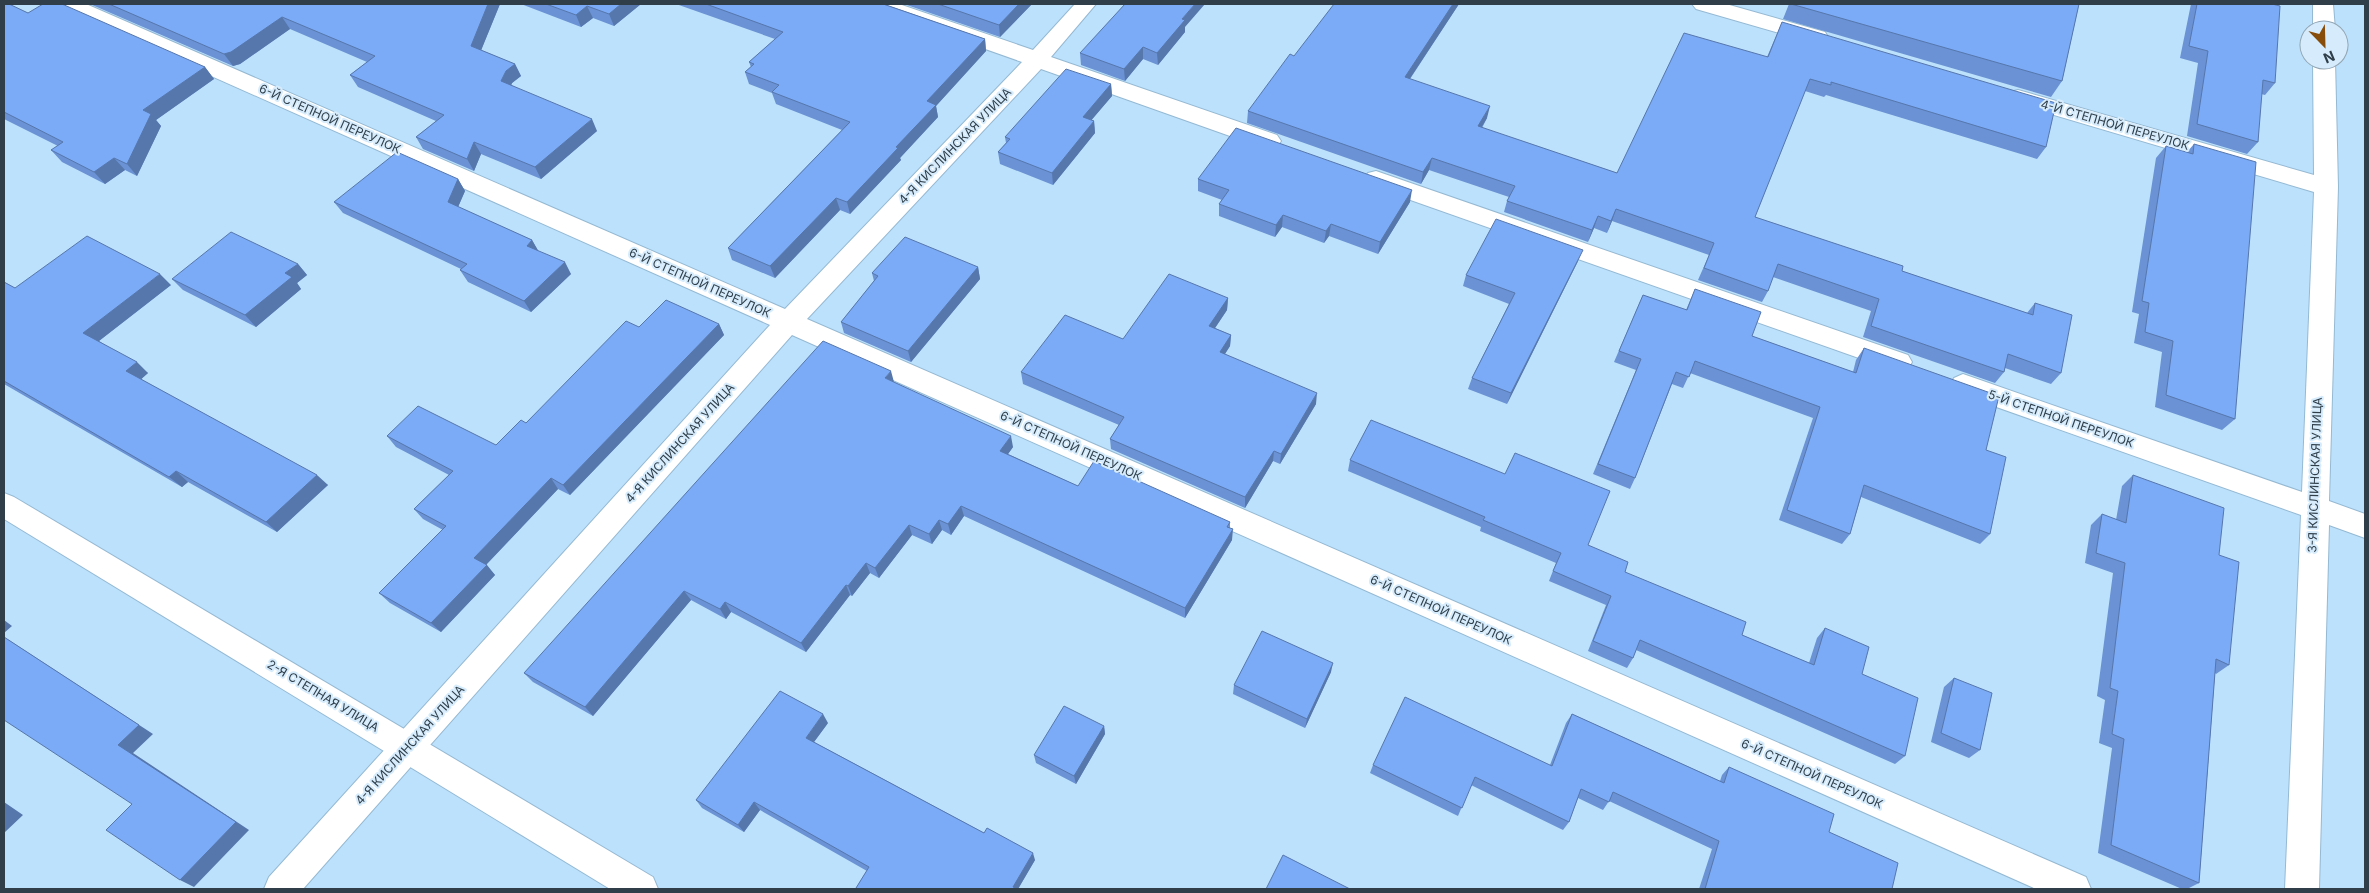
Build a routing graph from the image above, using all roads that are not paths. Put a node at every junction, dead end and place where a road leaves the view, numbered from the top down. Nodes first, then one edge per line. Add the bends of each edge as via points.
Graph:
1 (68, 4) edge
2 (879, 4) edge
3 (1086, 4) edge
4 (1703, 4) edge
5 (2323, 4) edge
6 (2324, 20) edge
7 (1837, 43) edge
8 (1037, 60) junction
9 (2324, 70) edge
10 (2000, 91) edge
11 (1290, 148) edge
12 (1356, 172) edge
13 (2326, 188) junction
14 (788, 322) junction
15 (4, 505) edge
16 (2313, 508) junction
17 (2365, 526) edge
18 (408, 747) junction
19 (280, 889) edge
20 (641, 889) edge
21 (2074, 889) edge
22 (2302, 889) edge

1 - 14 street, 6-Й СТЕПНОЙ ПЕРЕУЛОК
2 - 8 street
3 - 8 street, 4-Я КИСЛИНСКАЯ УЛИЦА
4 - 7 street
5 - 6 street
8 - 11 street
8 - 14 street, 4-Я КИСЛИНСКАЯ УЛИЦА
9 - 13 street, 3-Я КИСЛИНСКАЯ УЛИЦА
10 - 13 street, 4-Й СТЕПНОЙ ПЕРЕУЛОК
12 - 16 street, 5-Й СТЕПНОЙ ПЕРЕУЛОК
13 - 16 street, 3-Я КИСЛИНСКАЯ УЛИЦА
14 - 18 street, 4-Я КИСЛИНСКАЯ УЛИЦА
14 - 21 street, 6-Й СТЕПНОЙ ПЕРЕУЛОК
15 - 18 street, 2-Я СТЕПНАЯ УЛИЦА
16 - 17 street, 5-Й СТЕПНОЙ ПЕРЕУЛОК
16 - 22 street, 3-Я КИСЛИНСКАЯ УЛИЦА
18 - 19 street, 4-Я КИСЛИНСКАЯ УЛИЦА
18 - 20 street, 2-Я СТЕПНАЯ УЛИЦА

